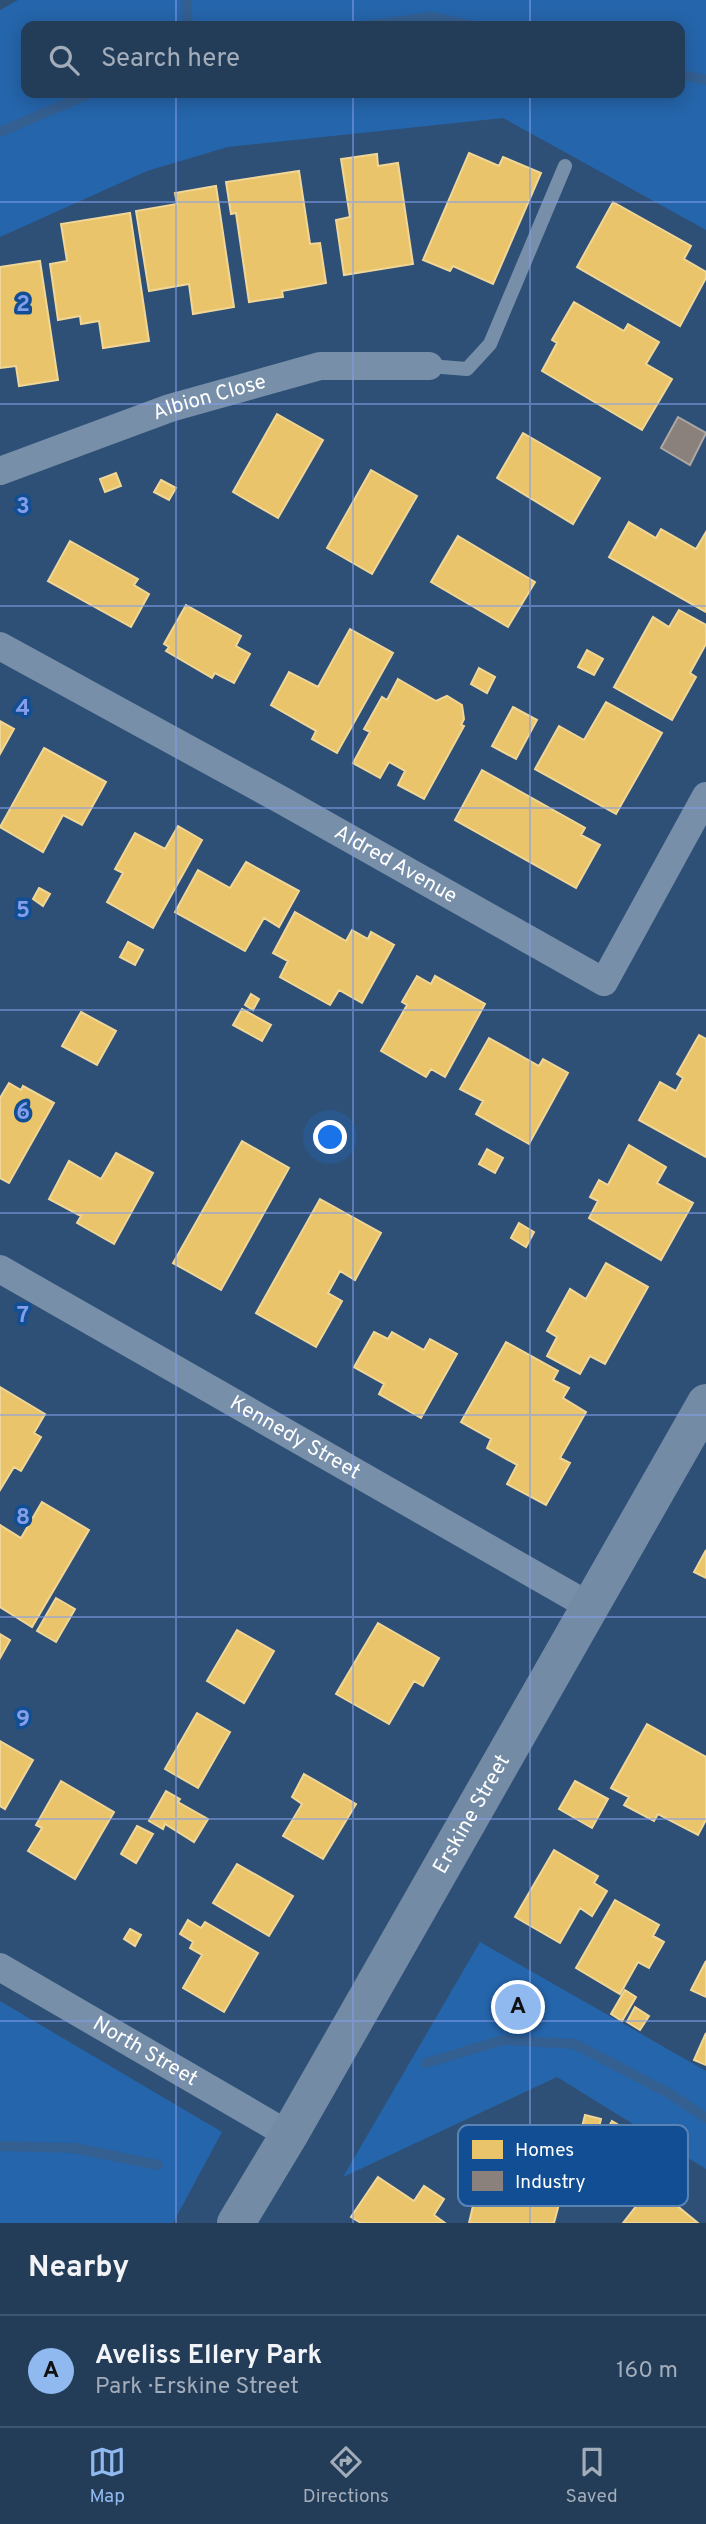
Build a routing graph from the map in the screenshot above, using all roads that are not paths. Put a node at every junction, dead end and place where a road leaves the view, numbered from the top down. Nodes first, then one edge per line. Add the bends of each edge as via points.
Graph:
1 (565, 166) dead end
2 (429, 366) joint
3 (0, 471) edge
4 (0, 646) edge
5 (706, 796) edge
6 (0, 1269) edge
7 (706, 1403) edge
8 (591, 1607) junction
9 (0, 1967) edge
10 (289, 2136) junction
11 (236, 2223) edge

1 - 2 lane via 490,344 467,369
2 - 3 street, Albion Close via 320,366 170,408
4 - 5 street, Aldred Avenue via 604,982
6 - 8 street, Kennedy Street
7 - 8 street, Erskine Street
8 - 10 street, Erskine Street
9 - 10 street, North Street
10 - 11 street, Erskine Street

